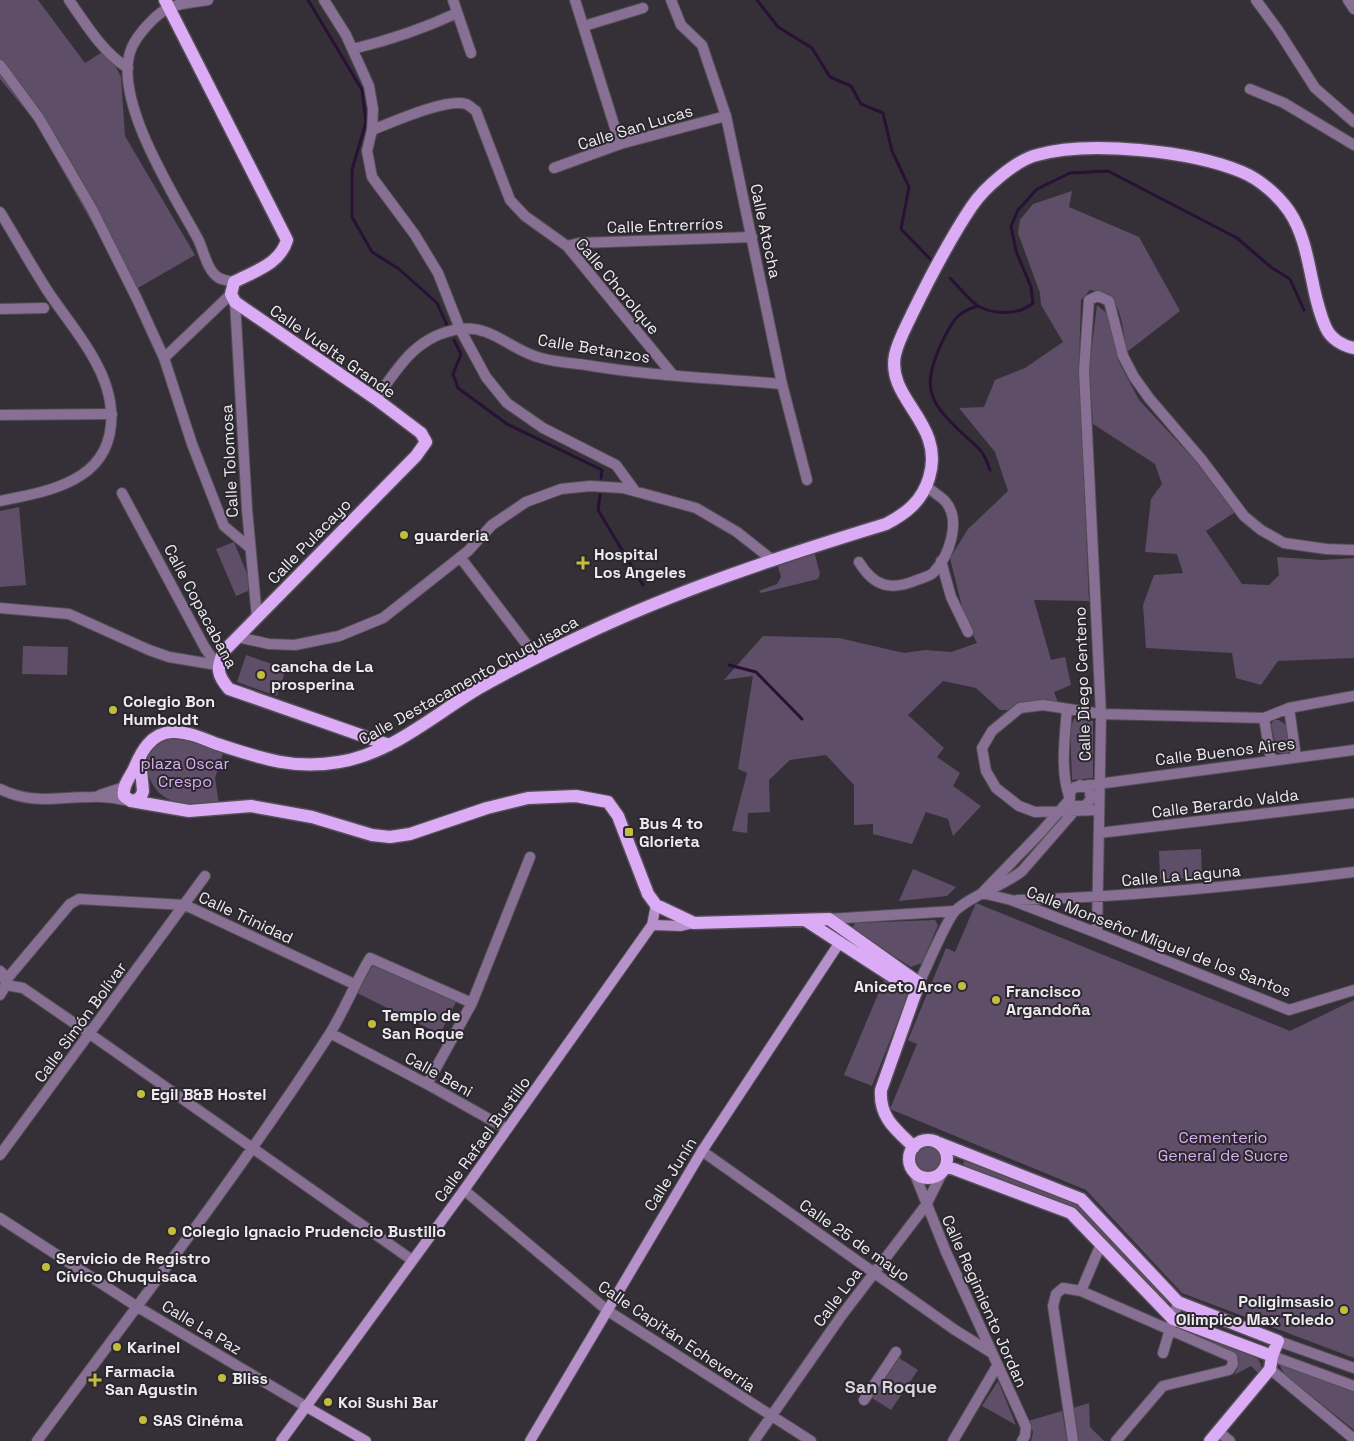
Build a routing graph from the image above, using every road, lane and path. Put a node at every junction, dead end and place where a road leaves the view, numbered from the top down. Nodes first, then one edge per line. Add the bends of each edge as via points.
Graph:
1 (208, 0) edge
2 (324, 0) edge
3 (453, 0) edge
4 (575, 0) edge
5 (671, 0) edge
6 (1256, 0) edge
7 (1348, 0) edge
8 (74, 2) edge
9 (167, 4) edge
10 (643, 8) dead end
11 (1354, 8) edge
12 (457, 13) junction
13 (584, 26) junction
14 (353, 49) junction
15 (471, 53) dead end
16 (0, 65) edge
17 (128, 68) junction
18 (1250, 89) dead end
19 (726, 116) junction
20 (1354, 122) edge
21 (372, 130) junction
22 (620, 144) junction
23 (1354, 145) edge
24 (554, 168) dead end
25 (0, 212) edge
26 (752, 237) junction
27 (567, 246) junction
28 (233, 293) junction
29 (44, 308) dead end
30 (0, 309) edge
31 (460, 329) junction
32 (1354, 348) edge
33 (164, 358) junction
34 (673, 375) junction
35 (782, 384) junction
36 (376, 399) junction
37 (0, 414) edge
38 (112, 414) junction
39 (426, 442) joint
40 (807, 480) dead end
41 (927, 487) junction
42 (635, 491) junction
43 (122, 493) dead end
44 (0, 501) edge
45 (249, 547) junction
46 (1354, 550) edge
47 (460, 557) junction
48 (771, 559) junction
49 (941, 561) junction
50 (859, 562) dead end
51 (0, 608) edge
52 (257, 618) junction
53 (968, 632) dead end
54 (237, 637) junction
55 (537, 658) junction
56 (218, 665) junction
57 (1354, 696) edge
58 (1289, 708) junction
59 (1066, 709) junction
60 (1101, 714) junction
61 (1264, 718) junction
62 (389, 745) junction
63 (1354, 750) edge
64 (140, 753) junction
65 (1296, 757) junction
66 (1270, 760) junction
67 (1099, 782) junction
68 (126, 785) junction
69 (1079, 786) junction
70 (0, 788) edge
71 (143, 790) junction
72 (94, 796) junction
73 (1091, 799) junction
74 (132, 801) junction
75 (1072, 803) junction
76 (1354, 803) edge
77 (174, 808) junction
78 (1099, 810) junction
79 (1059, 812) junction
80 (1099, 833) junction
81 (530, 857) dead end
82 (1354, 872) edge
83 (205, 876) dead end
84 (982, 893) junction
85 (1096, 898) junction
86 (1010, 900) junction
87 (185, 905) junction
88 (656, 905) junction
89 (954, 911) junction
90 (829, 919) junction
91 (806, 920) junction
92 (694, 923) junction
93 (652, 925) junction
94 (848, 930) junction
95 (1097, 933) junction
96 (840, 942) junction
97 (4, 978) edge
98 (354, 984) junction
99 (917, 988) junction
100 (1354, 990) edge
101 (0, 995) edge
102 (472, 1004) junction
103 (330, 1033) junction
104 (90, 1034) junction
105 (427, 1084) junction
106 (507, 1130) junction
107 (939, 1143) junction
108 (914, 1146) junction
109 (252, 1147) junction
110 (702, 1151) junction
111 (0, 1156) edge
112 (944, 1169) junction
113 (914, 1172) junction
114 (464, 1190) junction
115 (926, 1205) junction
116 (0, 1218) edge
117 (1101, 1244) junction
118 (412, 1260) junction
119 (875, 1272) junction
120 (1081, 1291) junction
121 (1178, 1302) junction
122 (136, 1306) junction
123 (608, 1311) junction
124 (1171, 1325) junction
125 (1278, 1341) junction
126 (896, 1352) dead end
127 (992, 1353) junction
128 (1163, 1353) dead end
129 (1271, 1362) junction
130 (997, 1366) junction
131 (1354, 1368) edge
132 (1354, 1386) edge
133 (864, 1400) dead end
134 (305, 1406) junction
135 (771, 1416) junction
136 (1218, 1431) junction
137 (1354, 1439) edge
138 (37, 1441) edge
139 (281, 1441) edge
140 (366, 1441) edge
141 (530, 1441) edge
142 (754, 1441) edge
143 (811, 1441) edge
144 (953, 1441) edge
145 (1022, 1441) edge
146 (1073, 1441) edge
147 (1116, 1441) edge
148 (1210, 1441) edge
149 (1230, 1441) edge

1 - 9 street
2 - 14 street
3 - 12 street
4 - 13 street
5 - 19 street, Calle Atocha via 681,26 702,45
6 - 20 street via 1314,88
7 - 11 street
8 - 17 street via 104,46
9 - 17 street via 139,32 131,48
9 - 28 main road via 287,240 284,250 275,260
10 - 13 street
12 - 14 street via 394,39
12 - 15 street
13 - 22 street
14 - 21 street via 369,86
16 - 33 street via 39,118 92,209
17 - 28 street via 133,108 176,202 199,240 210,268
18 - 23 street via 1284,103
19 - 22 street, Calle San Lucas
19 - 26 street, Calle Atocha
21 - 27 street, Calle Chorolque via 453,103 467,104 476,110 510,200 524,216
21 - 31 street via 367,151 372,176 438,273
22 - 24 street, Calle San Lucas
25 - 38 street via 47,290 95,359
26 - 27 street, Calle Entrerríos
26 - 35 street, Calle Atocha
27 - 34 street, Calle Chorolque
28 - 33 street
28 - 36 main road, Calle Vuelta Grande
28 - 45 street, Calle Tolomosa
29 - 30 street
31 - 34 street, Calle Betanzos via 479,329 497,335 540,358 614,370
31 - 36 street, Calle Betanzos via 424,342 403,360
31 - 42 street via 486,378 507,403 543,428 616,465
32 - 41 main road, Calle Destacamento Chuquisaca via 1340,343 1327,329 1302,238 1289,211 1271,190 1242,172 1203,160 1131,149 1066,148 1034,155 1005,172 974,203 918,301 895,356 902,390 933,448 933,466
33 - 45 street via 192,444 224,526
34 - 35 street, Calle Betanzos
35 - 40 street, Calle Atocha
36 - 39 main road, Calle Vuelta Grande via 421,433
37 - 38 street
38 - 44 street via 108,443 94,465 64,483 38,493
39 - 52 main road, Calle Pulacayo
41 - 48 main road, Calle Destacamento Chuquisaca via 918,502 886,524
41 - 49 street via 946,502 953,520 950,546
42 - 47 street via 590,486 561,489 526,502 492,525
42 - 48 street via 696,508 737,532
43 - 56 street, Calle Copacabana via 205,648
45 - 52 street, Calle Tolomosa
46 - 60 street, Calle Diego Centeno via 1284,542 1244,516 1134,377 1123,356 1109,301 1098,296 1089,300 1084,371
47 - 54 street via 383,618 339,636 295,645 269,644
47 - 55 street
48 - 55 main road, Calle Destacamento Chuquisaca via 700,585
49 - 50 street via 934,574 896,588 867,577
49 - 53 street via 951,597
51 - 56 street via 69,614 169,657
52 - 54 main road, Calle Pulacayo
54 - 56 main road, Calle Pulacayo via 224,651
55 - 62 main road, Calle Destacamento Chuquisaca via 480,688
56 - 62 main road, Calle Copacabana via 219,678 229,689
57 - 58 street
58 - 61 street
58 - 65 street
59 - 60 street
59 - 75 street via 1066,787
59 - 79 street via 1043,705 1020,708 992,731 982,748 986,771 996,788 1019,806 1035,812
60 - 61 street
60 - 67 street, Calle Diego Centeno
61 - 66 street
62 - 64 main road, Calle Destacamento Chuquisaca via 362,757 298,766 268,761 191,735 172,732 148,742
63 - 65 street, Calle Buenos Aires
64 - 68 main road, Calle Destacamento Chuquisaca
64 - 71 main road
65 - 66 street, Calle Buenos Aires
66 - 67 street, Calle Buenos Aires
67 - 69 street, Calle Buenos Aires
67 - 73 street
67 - 78 street, Calle Diego Centeno
68 - 71 main road via 137,781
68 - 72 street
68 - 74 main road via 124,796
69 - 73 street via 1089,789
69 - 75 street via 1072,789
70 - 72 street via 29,800
71 - 74 main road via 142,797
71 - 77 main road
72 - 74 street
73 - 75 street via 1085,806
74 - 77 main road
75 - 78 street
75 - 79 street
75 - 84 street via 1022,871
76 - 80 street, Calle Berardo Valda
77 - 88 main road via 189,811 251,806 312,817 372,835 390,837 410,834 528,798 576,796 608,802 618,816 648,894
78 - 80 street, Calle Diego Centeno
79 - 84 street
80 - 85 street, Calle Diego Centeno
81 - 102 street
82 - 85 street, Calle La Laguna
83 - 87 street, Calle Simón Bolívar
84 - 86 street, Calle Monseñor Miguel de los Santos
84 - 89 street
85 - 86 street, Calle La Laguna
85 - 95 street, Calle Diego Centeno
86 - 95 street, Calle Monseñor Miguel de los Santos
87 - 97 street, Calle Trinidad via 79,899 70,904
87 - 98 street, Calle Trinidad
87 - 104 street, Calle Simón Bolívar
88 - 92 main road
88 - 93 main road
89 - 90 street
89 - 99 street
90 - 91 main road
90 - 94 main road
91 - 92 main road
91 - 96 main road
92 - 93 main road
93 - 106 main road, Calle Rafael Bustillo
94 - 96 street, Calle Junín
94 - 99 main road
95 - 100 street, Calle Monseñor Miguel de los Santos via 1289,1010
96 - 99 main road
96 - 110 main road, Calle Junín
97 - 101 street
97 - 104 street
98 - 102 street via 370,958
98 - 103 street
99 - 108 main road via 880,1099 888,1123
102 - 105 street
103 - 105 street, Calle Beni
103 - 109 street
104 - 109 street
104 - 111 street, Calle Simón Bolívar
105 - 106 street, Calle Beni
106 - 114 main road, Calle Rafael Bustillo
107 - 108 main road via 927,1140
107 - 112 main road via 946,1154
107 - 121 main road via 1081,1199
108 - 113 main road via 909,1160
109 - 118 street
109 - 122 street
110 - 119 street, Calle 25 de mayo
110 - 123 main road, Calle Junín
112 - 113 main road via 931,1178
112 - 115 street, Calle Loa
112 - 117 main road via 1071,1213
113 - 115 street, Calle Regimiento Jordan
114 - 118 main road, Calle Rafael Bustillo
114 - 123 street, Calle Capitán Echeverria
115 - 119 street, Calle Loa
115 - 127 street, Calle Regimiento Jordan
116 - 122 street, Calle La Paz
117 - 120 street
117 - 124 main road
118 - 134 main road, Calle Rafael Bustillo
119 - 127 street, Calle 25 de mayo
119 - 135 street, Calle Loa
120 - 124 street
120 - 146 street via 1063,1288 1056,1294 1053,1306
121 - 124 street
121 - 125 main road
122 - 134 street, Calle La Paz
122 - 138 street
123 - 135 street, Calle Capitán Echeverria
123 - 141 main road, Calle Junín
124 - 128 street
124 - 129 main road
124 - 147 street via 1232,1357 1233,1364 1229,1370 1163,1386
125 - 129 main road
125 - 131 street
126 - 133 street
127 - 130 street, Calle Regimiento Jordan
129 - 132 street
129 - 136 main road
129 - 137 street
130 - 144 street
130 - 145 street, Calle Regimiento Jordan via 1026,1428
134 - 139 main road, Calle Rafael Bustillo
134 - 140 main road, Calle La Paz
135 - 142 street, Calle Loa
135 - 143 street, Calle Capitán Echeverria
136 - 148 main road
136 - 149 street

